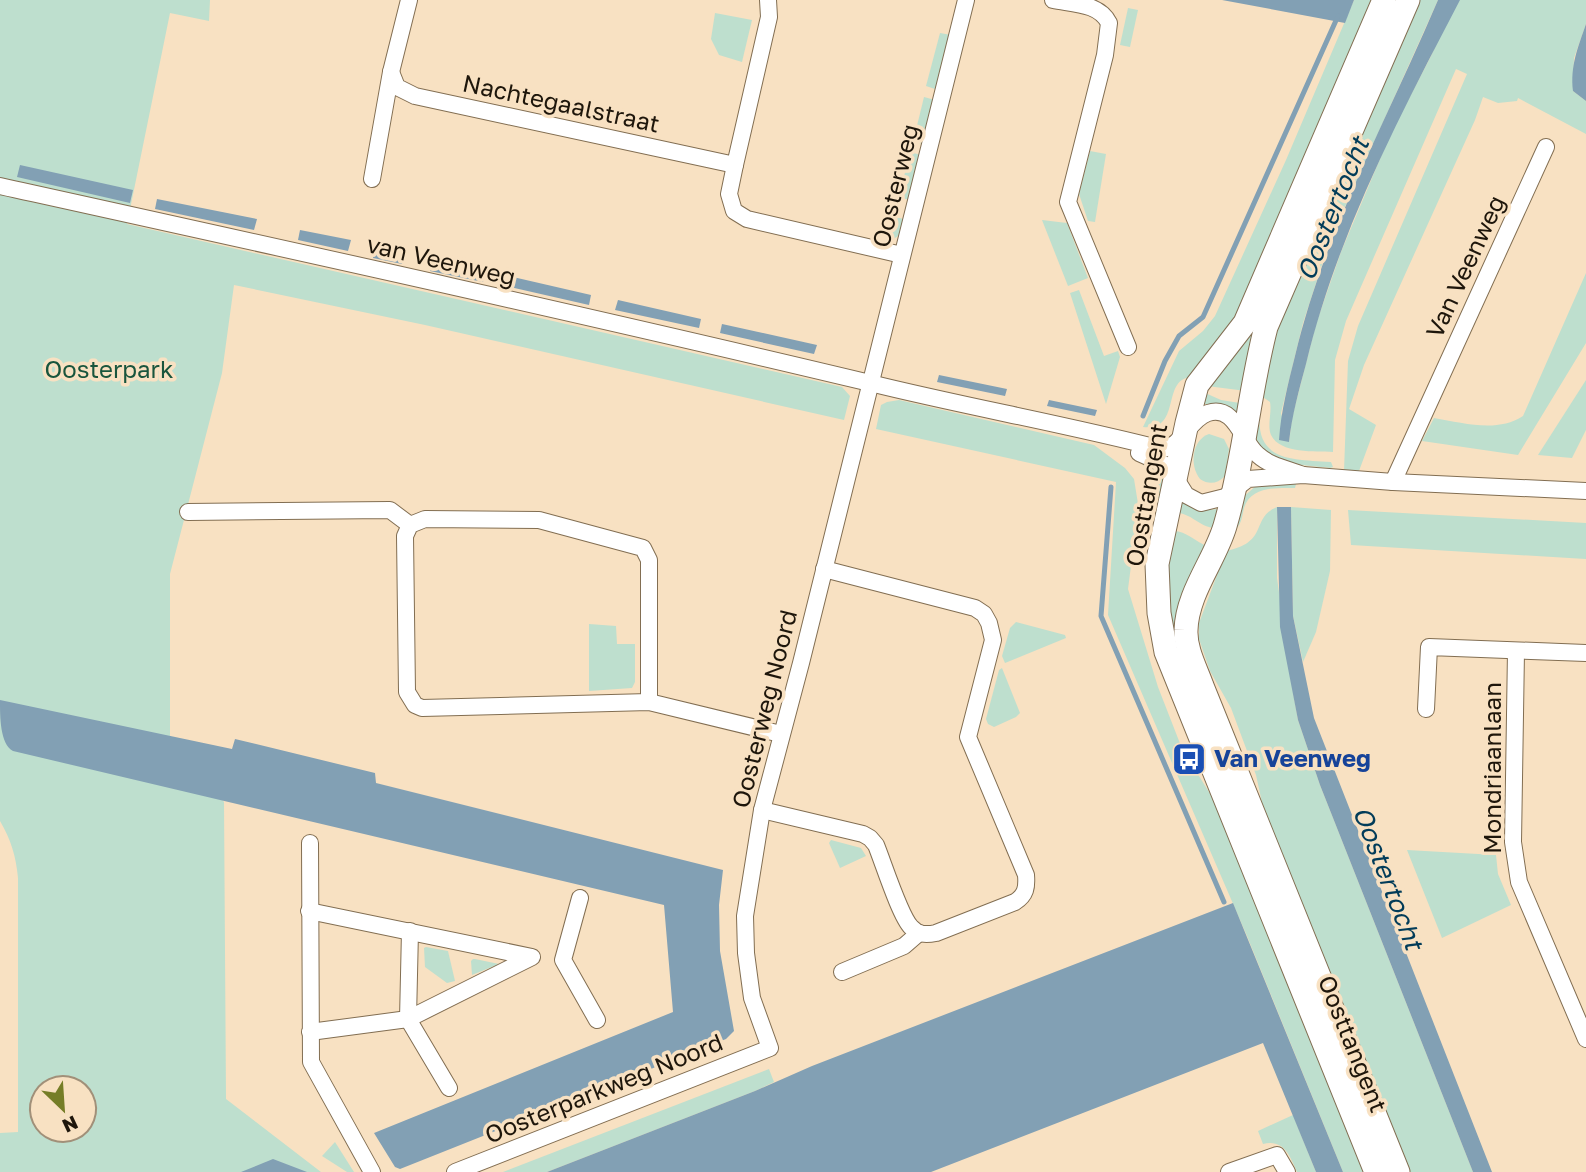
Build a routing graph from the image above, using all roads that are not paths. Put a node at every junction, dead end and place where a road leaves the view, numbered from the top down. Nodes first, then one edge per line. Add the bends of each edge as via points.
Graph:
1 (409, 0) edge
2 (768, 0) edge
3 (966, 0) edge
4 (1054, 0) edge
5 (1384, 0) edge
6 (1408, 0) edge
7 (391, 72) junction
8 (1546, 147) dead end
9 (735, 164) junction
10 (372, 179) dead end
11 (0, 186) edge
12 (902, 256) junction
13 (1128, 347) dead end
14 (871, 384) junction
15 (1185, 432) junction
16 (1105, 434) junction
17 (1244, 438) junction
18 (1176, 475) junction
19 (1303, 475) junction
20 (1393, 482) junction
21 (1234, 490) junction
22 (1586, 491) edge
23 (188, 512) dead end
24 (410, 525) junction
25 (824, 569) junction
26 (1516, 650) junction
27 (1586, 653) edge
28 (649, 702) junction
29 (1426, 709) dead end
30 (780, 734) junction
31 (762, 810) junction
32 (310, 843) dead end
33 (580, 898) dead end
34 (309, 911) junction
35 (410, 931) junction
36 (919, 933) junction
37 (532, 957) junction
38 (563, 960) junction
39 (842, 972) dead end
40 (408, 1019) junction
41 (597, 1020) dead end
42 (310, 1032) junction
43 (1586, 1039) edge
44 (770, 1048) joint
45 (449, 1088) dead end
46 (372, 1172) edge
47 (455, 1172) edge
48 (1229, 1172) edge
49 (1287, 1172) edge
50 (1376, 1172) edge
51 (1398, 1172) edge

1 - 7 street
2 - 9 street via 769,17
3 - 12 street, Oosterweg
4 - 13 street via 1092,7 1109,23 1068,202
5 - 15 main road, Oosttangent via 1245,323 1197,385
6 - 17 main road, Oosttangent via 1266,327
7 - 9 street, Nachtegaalstraat via 397,87 415,96
7 - 10 street
8 - 20 street, Van Veenweg
9 - 12 street via 729,194 737,215
11 - 14 street, van Veenweg
12 - 14 street, Oosterweg
14 - 16 street
14 - 25 street, Oosterweg Noord
15 - 16 street via 1162,449
15 - 17 street via 1199,418 1215,412 1233,419
15 - 18 main road, Oosttangent
16 - 18 street via 1165,463
17 - 19 street via 1259,456
17 - 21 main road, Oosttangent
18 - 21 street via 1186,495 1201,503 1217,501
18 - 50 main road, Oosttangent via 1157,564 1167,652
19 - 20 street
19 - 21 street via 1248,479
20 - 22 street
21 - 51 main road, Oosttangent via 1225,528 1188,616 1189,651
23 - 24 street via 390,510
24 - 28 street via 425,519 539,520 643,548 649,560
24 - 28 street via 405,536 407,692 415,705
25 - 30 street, Oosterweg Noord
25 - 36 street via 975,608 989,623 993,640 968,737 1027,885 1015,902 936,933
26 - 27 street, Mondriaanlaan
26 - 29 street, Mondriaanlaan via 1429,647
26 - 43 street, Mondriaanlaan via 1513,842 1519,882
28 - 30 street
30 - 31 street, Oosterweg Noord
31 - 36 street via 870,838 907,922
31 - 44 street, Oosterweg Noord via 746,916 746,953 752,998
32 - 34 street
33 - 38 street
34 - 35 street
34 - 42 street
35 - 37 street
35 - 40 street
36 - 39 street via 904,946
37 - 38 street
37 - 40 street
38 - 41 street
40 - 42 street
40 - 45 street
42 - 46 street via 311,1062
44 - 47 street, Oosterparkweg Noord
48 - 49 street via 1278,1155

